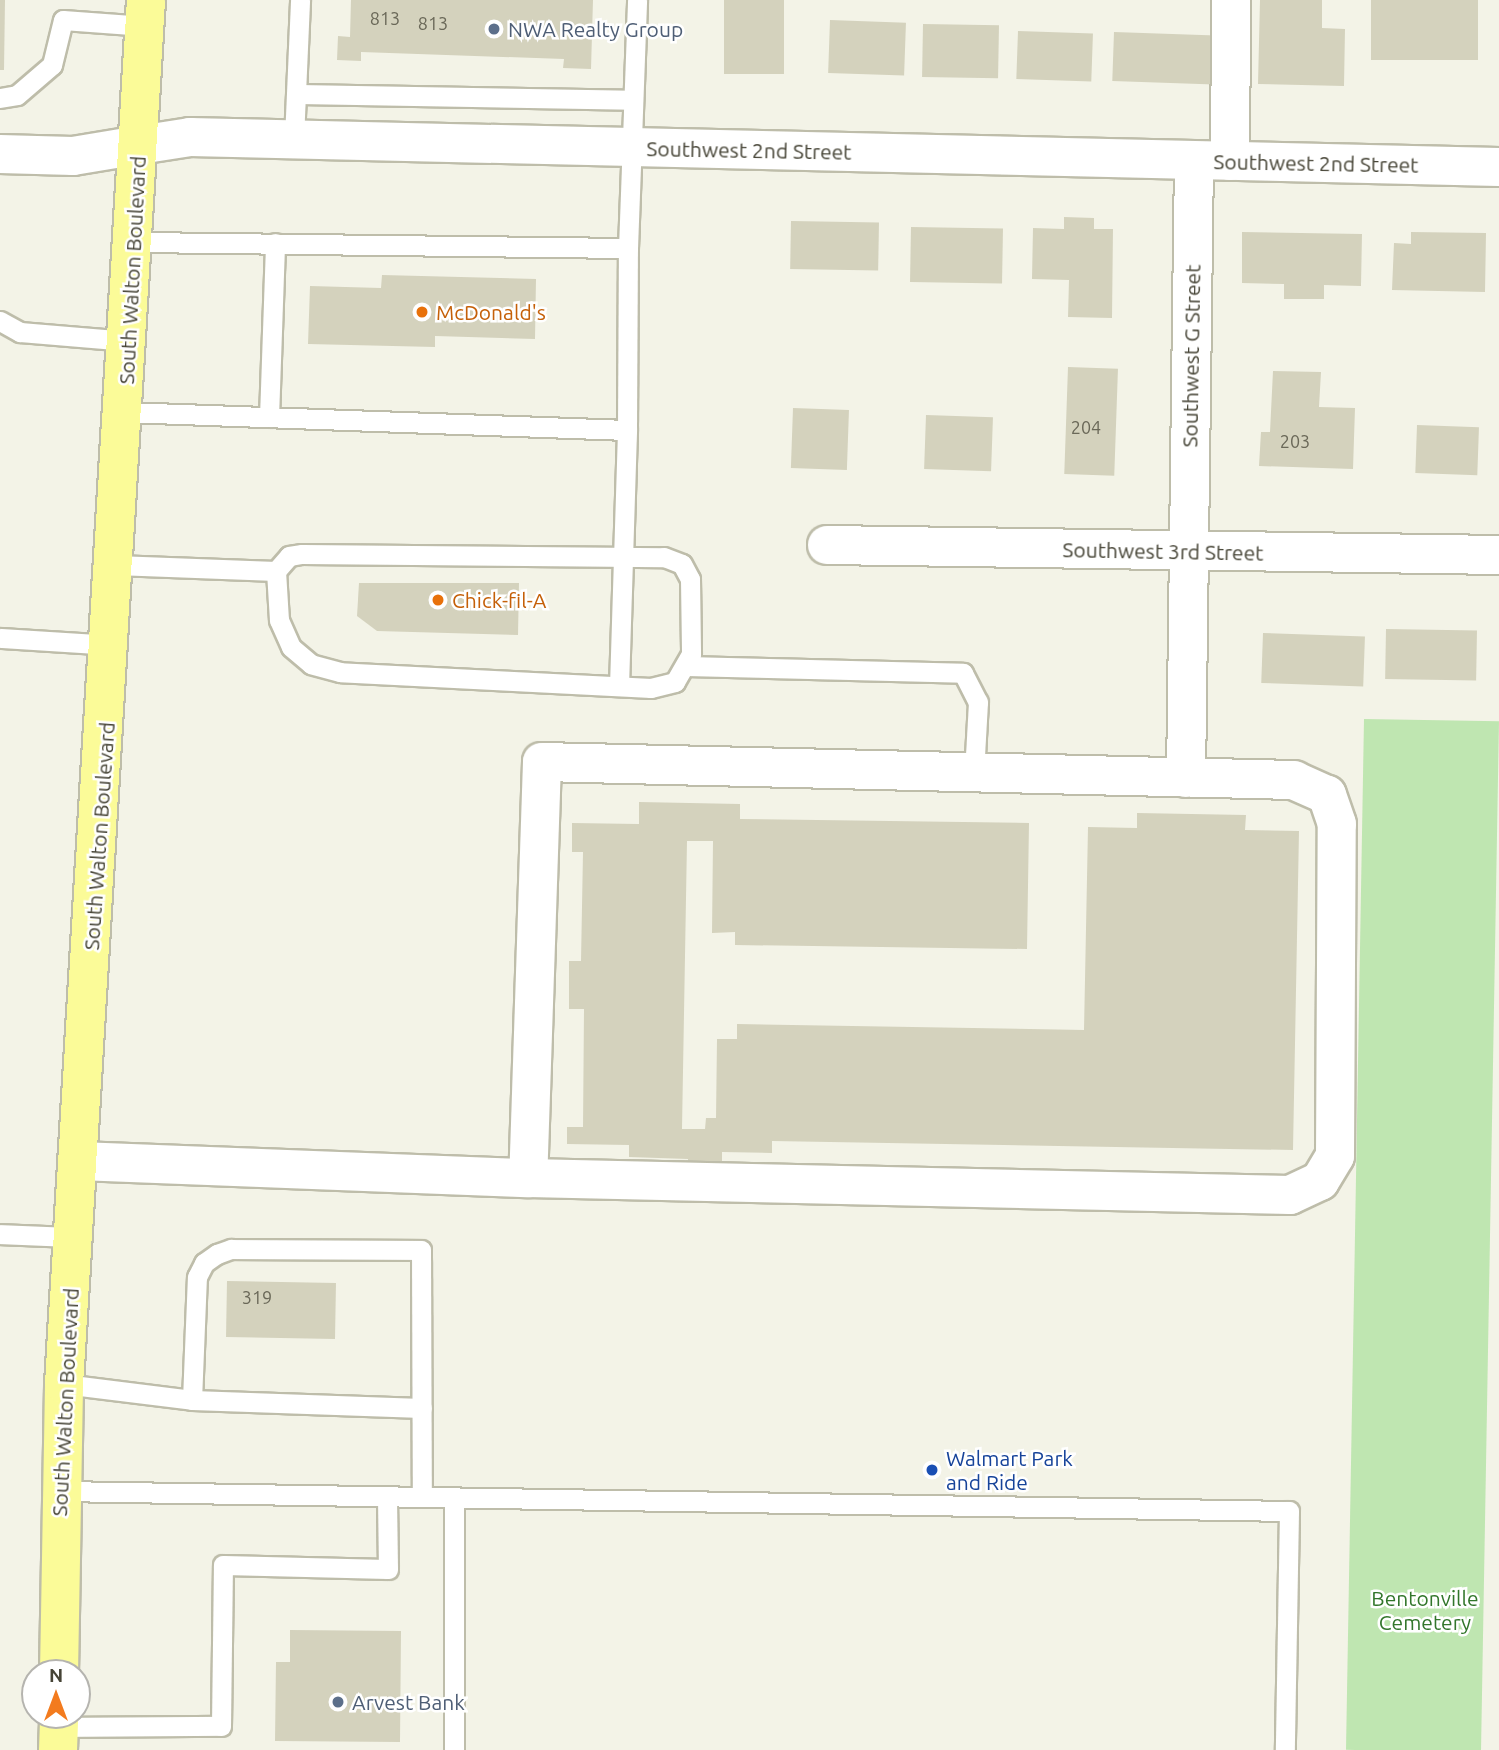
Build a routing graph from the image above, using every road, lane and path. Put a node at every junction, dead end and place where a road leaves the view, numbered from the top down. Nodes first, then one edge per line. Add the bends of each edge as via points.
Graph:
1 (300, 0) edge
2 (637, 0) edge
3 (1231, 0) edge
4 (145, 13) edge
5 (298, 94) junction
6 (0, 98) edge
7 (631, 100) junction
8 (295, 139) junction
9 (139, 145) junction
10 (630, 147) junction
11 (0, 155) edge
12 (1212, 161) junction
13 (1499, 167) edge
14 (134, 242) junction
15 (275, 243) junction
16 (628, 248) junction
17 (0, 321) edge
18 (128, 341) junction
19 (124, 412) junction
20 (269, 417) junction
21 (627, 430) junction
22 (827, 545) dead end
23 (1188, 552) junction
24 (1499, 555) edge
25 (622, 556) junction
26 (115, 565) junction
27 (276, 571) junction
28 (0, 638) edge
29 (111, 645) junction
30 (687, 666) junction
31 (618, 686) junction
32 (974, 772) junction
33 (1186, 778) junction
34 (78, 1161) junction
35 (528, 1178) junction
36 (0, 1234) edge
37 (72, 1237) junction
38 (64, 1384) junction
39 (192, 1400) junction
40 (422, 1408) junction
41 (59, 1490) junction
42 (387, 1497) junction
43 (422, 1497) junction
44 (454, 1498) junction
45 (59, 1659) edge
46 (59, 1731) edge
47 (454, 1750) edge
48 (1285, 1750) edge

1 - 5 lane
2 - 7 lane
3 - 12 street, Southwest G Street
4 - 6 lane via 63,20 52,65 17,94
4 - 9 main road, South Walton Boulevard
5 - 7 lane
5 - 8 lane
7 - 10 lane
8 - 9 street, Southwest 2nd Street via 190,137
8 - 10 street, Southwest 2nd Street
9 - 11 street, Southwest 2nd Street via 73,156
9 - 14 main road, South Walton Boulevard
10 - 12 street, Southwest 2nd Street
10 - 16 lane
12 - 13 street, Southwest 2nd Street
12 - 23 street, Southwest G Street
14 - 15 lane
14 - 18 main road, South Walton Boulevard
15 - 16 lane
15 - 20 lane
16 - 21 lane
17 - 18 lane via 20,332
18 - 19 main road, South Walton Boulevard
19 - 20 lane
19 - 26 main road, South Walton Boulevard
20 - 21 lane
21 - 25 lane
22 - 23 street, Southwest 3rd Street
23 - 24 street, Southwest 3rd Street
23 - 33 street, Southwest G Street
25 - 27 lane via 302,554 289,556
25 - 30 lane via 664,557 682,564 690,579 691,654
25 - 31 lane
26 - 27 lane
26 - 29 main road, South Walton Boulevard
27 - 31 lane via 279,620 291,648 311,664 340,672
28 - 29 lane
29 - 34 main road, South Walton Boulevard
30 - 31 lane via 675,682 651,688
30 - 32 lane via 963,673 978,702
32 - 33 street
32 - 35 street via 542,762
33 - 35 street via 1294,780 1327,795 1337,824 1335,1156 1320,1181 1290,1195
34 - 35 street
34 - 37 main road, South Walton Boulevard
36 - 37 lane
37 - 38 main road, South Walton Boulevard
38 - 39 lane
38 - 41 main road, South Walton Boulevard
39 - 40 lane
39 - 40 lane via 197,1277 204,1263 231,1249 421,1250
40 - 43 lane
41 - 42 lane
41 - 45 main road, South Walton Boulevard
42 - 43 lane
42 - 46 lane via 388,1569 223,1565 221,1726
43 - 44 lane
44 - 47 lane
44 - 48 lane via 1289,1511

